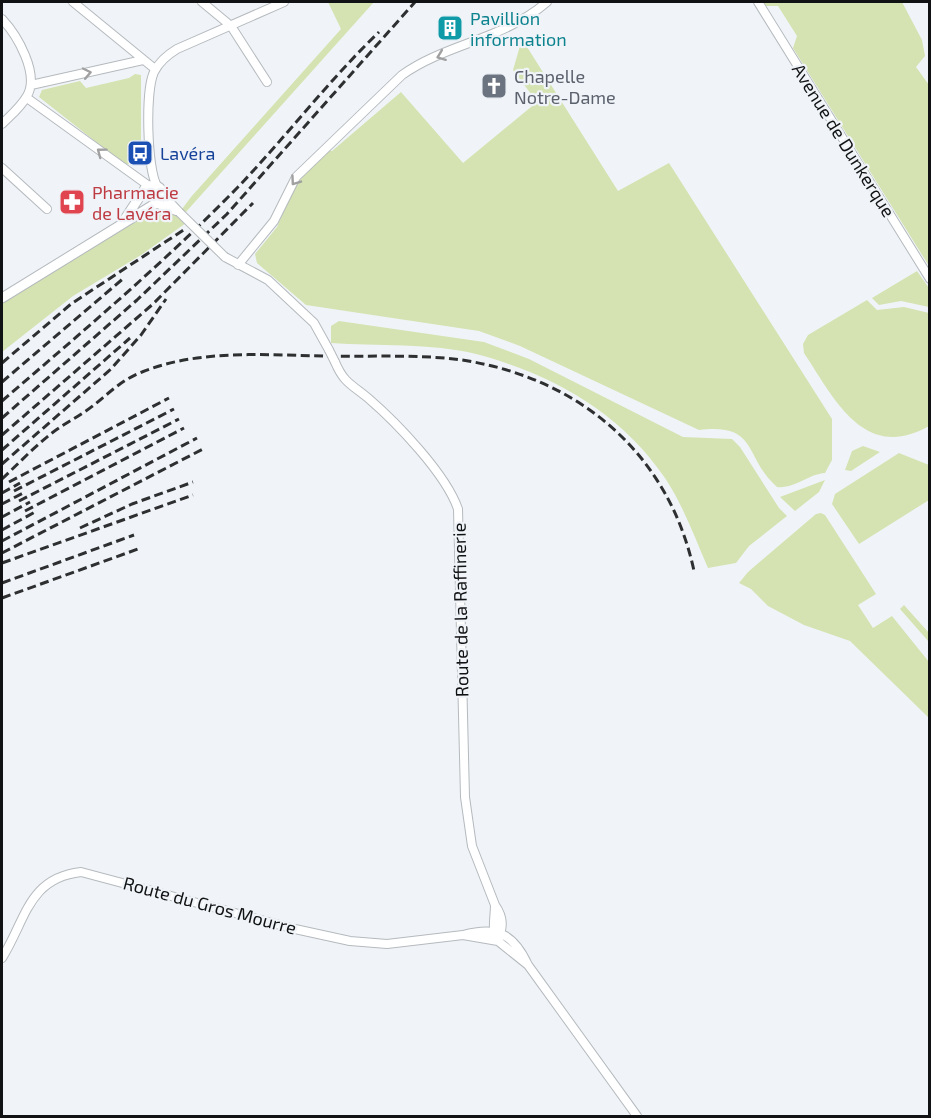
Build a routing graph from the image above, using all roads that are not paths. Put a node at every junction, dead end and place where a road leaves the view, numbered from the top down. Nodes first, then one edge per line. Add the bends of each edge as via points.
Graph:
1 (73, 2) edge
2 (202, 2) edge
3 (284, 2) edge
4 (547, 2) edge
5 (758, 2) edge
6 (2, 19) edge
7 (231, 26) junction
8 (142, 60) junction
9 (155, 69) junction
10 (267, 82) dead end
11 (31, 85) junction
12 (27, 98) junction
13 (5, 115) edge
14 (2, 124) edge
15 (2, 168) edge
16 (153, 190) junction
17 (154, 203) junction
18 (47, 209) dead end
19 (179, 212) junction
20 (123, 222) junction
21 (238, 265) junction
22 (930, 279) edge
23 (2, 298) edge
24 (497, 935) junction
25 (2, 958) edge
26 (637, 1116) edge

1 - 8 street
2 - 7 street
3 - 7 street
4 -> 21 street via 524,21 402,75 296,177 274,222
5 - 22 street, Avenue de Dunkerque
6 - 11 street via 21,44
7 - 9 street via 172,52
7 - 10 street
8 - 9 street
11 -> 8 street
9 - 16 street via 151,86
11 - 12 street
12 - 13 street
16 -> 12 street, Route de la Raffinerie
13 - 14 street
15 - 18 street
16 - 17 street
16 - 17 street via 147,201
16 - 19 street, Route de la Raffinerie
16 - 20 street
17 - 19 street, Route de la Raffinerie
17 - 20 street
19 - 21 street, Route de la Raffinerie, bridge
20 - 23 street
21 - 24 street, Route de la Raffinerie, bridge via 268,280 314,323 346,383 368,398 442,477 458,509 465,796 472,846 502,915
24 - 25 street, Route du Gros Mourre via 480,930 387,944 350,941 81,872 53,879 39,890
24 - 26 street via 528,965

